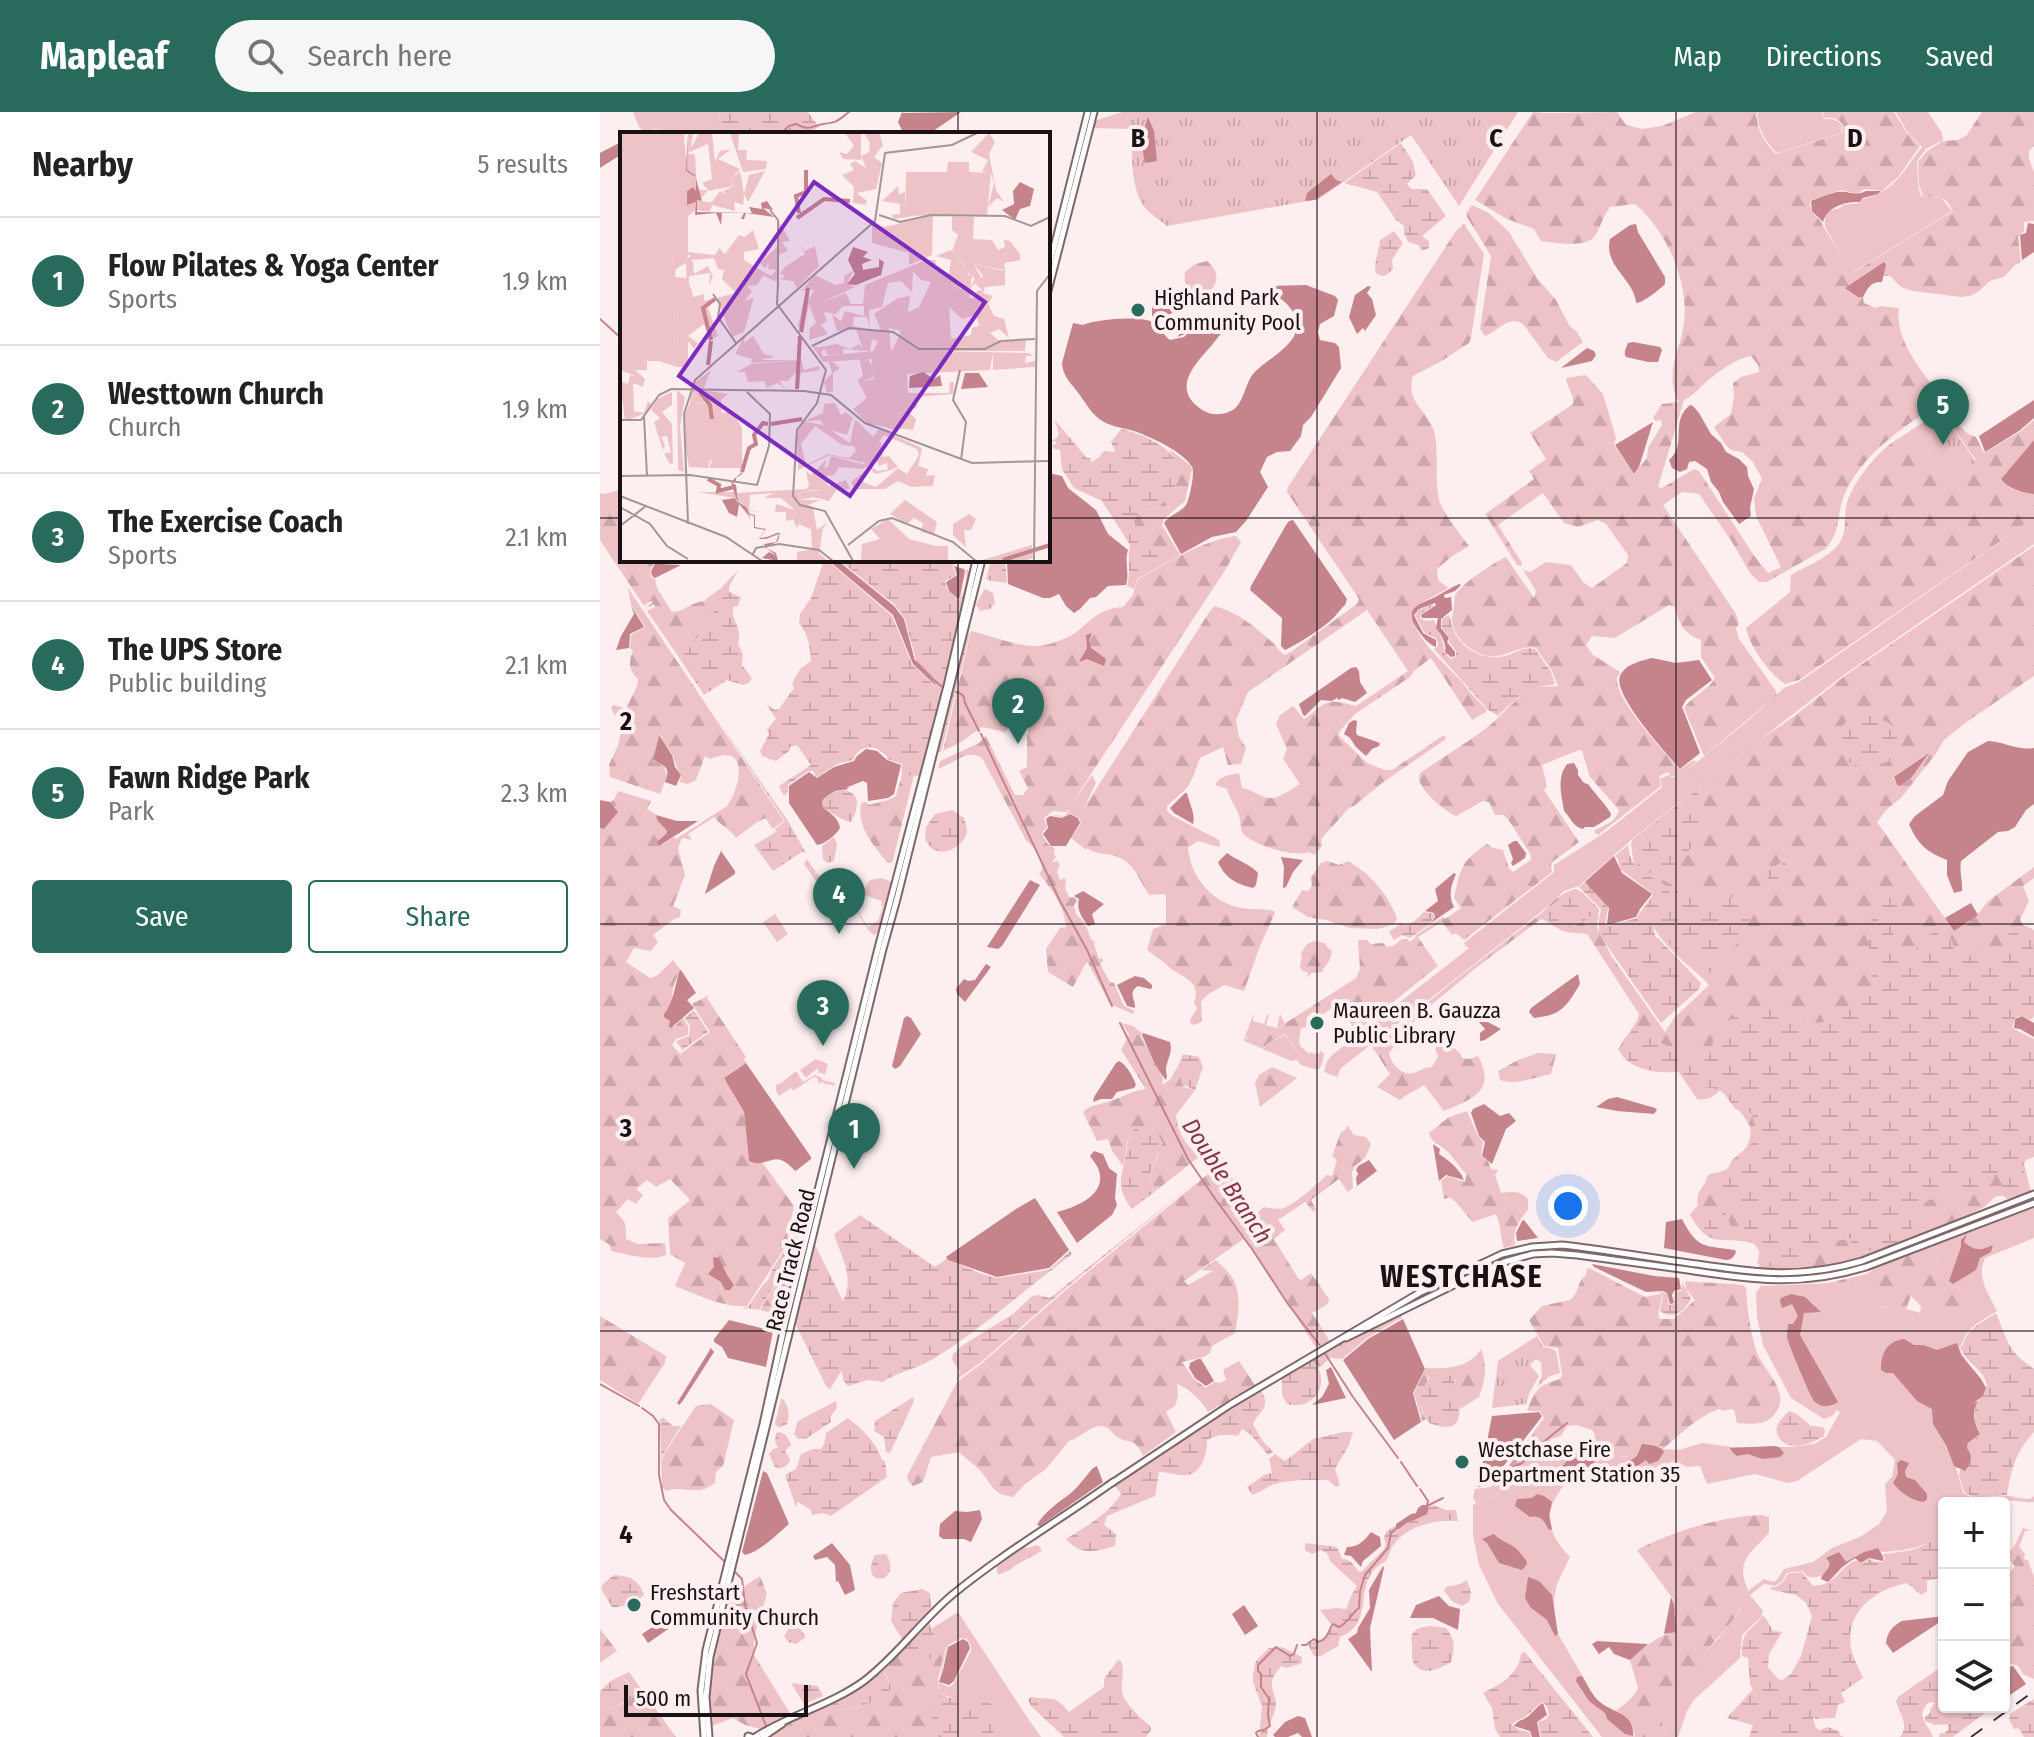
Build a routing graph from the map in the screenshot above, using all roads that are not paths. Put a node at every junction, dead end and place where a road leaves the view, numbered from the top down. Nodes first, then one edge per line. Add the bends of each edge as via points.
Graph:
1 (1091, 112) edge
2 (1087, 125) junction
3 (1078, 150) junction
4 (1074, 203) junction
5 (1050, 263) edge
6 (1059, 271) dead end
7 (1050, 283) edge
8 (1050, 294) edge
9 (976, 562) edge
10 (981, 562) edge
11 (954, 667) junction
12 (931, 754) junction
13 (903, 874) junction
14 (896, 879) junction
15 (897, 899) junction
16 (820, 1194) junction
17 (2034, 1194) edge
18 (2034, 1203) edge
19 (1391, 1313) junction
20 (936, 1610) junction
21 (888, 1657) junction
22 (706, 1737) edge
23 (755, 1737) edge

1 - 2 main road
2 - 3 main road
2 - 4 main road
3 - 4 main road via 1069,195
3 - 5 main road
4 - 7 main road
6 - 8 main road
9 - 11 main road, Race Track Road
10 - 11 main road, Race Track Road
11 - 12 main road, Race Track Road
12 - 13 main road, Race Track Road
12 - 14 main road, Race Track Road
13 - 14 main road
13 - 15 main road, Race Track Road
14 - 15 main road
14 - 16 main road, Race Track Road
15 - 16 main road, Race Track Road
16 - 22 main road, Race Track Road via 706,1650 701,1690
17 - 19 main road via 1862,1261 1804,1273 1755,1272 1562,1245 1525,1248 1487,1260
18 - 19 main road via 1866,1267 1820,1278 1754,1280 1544,1253 1504,1262
19 - 20 main road via 1198,1425 1036,1533
20 - 21 main road
20 - 21 main road
21 - 23 main road via 854,1687
21 - 23 main road via 859,1688

